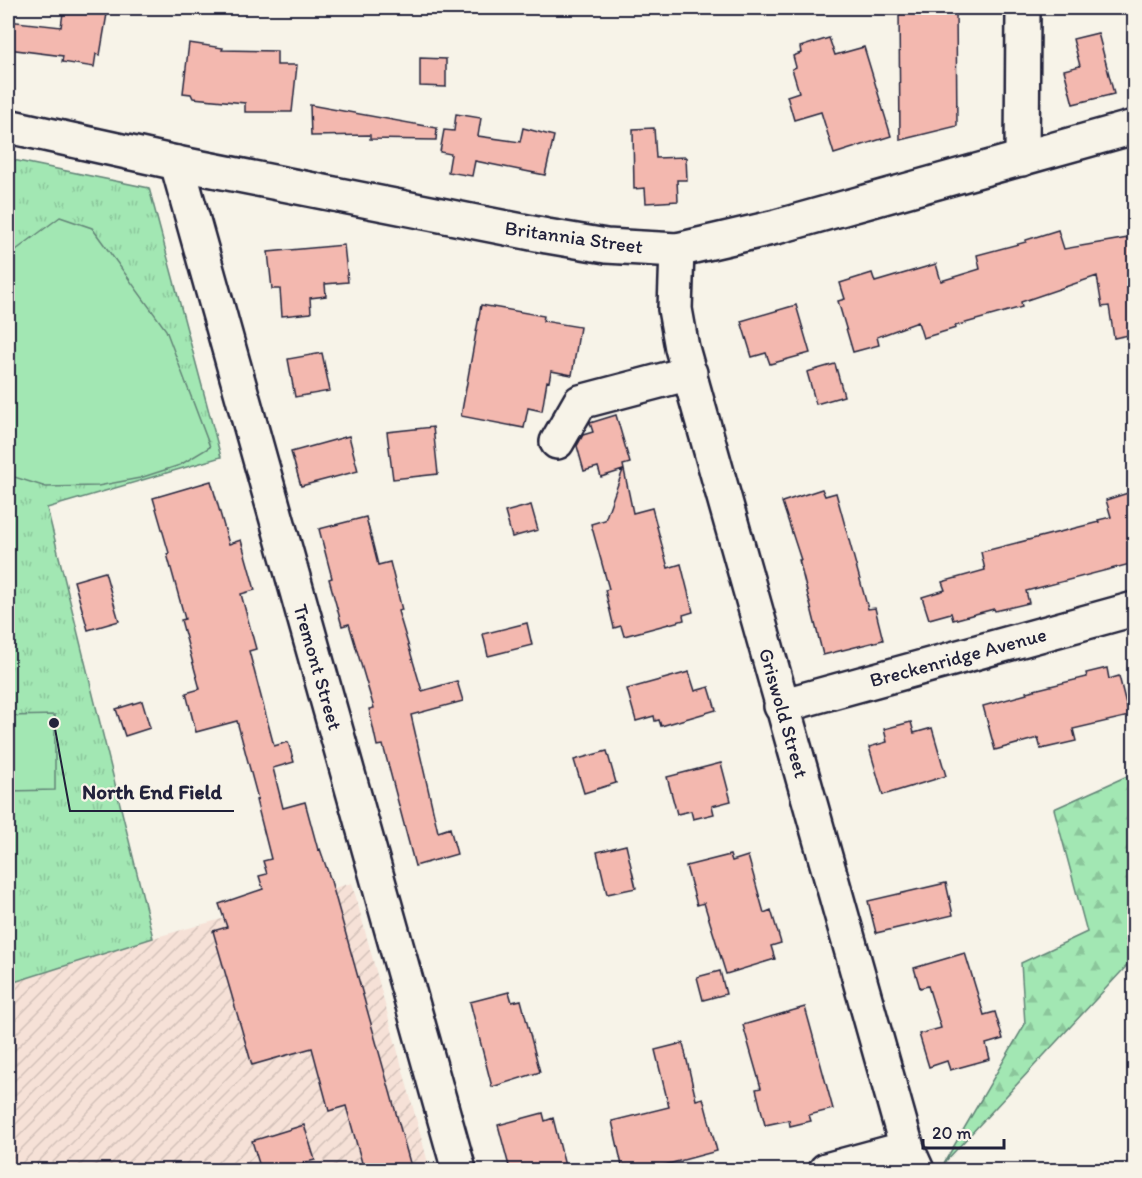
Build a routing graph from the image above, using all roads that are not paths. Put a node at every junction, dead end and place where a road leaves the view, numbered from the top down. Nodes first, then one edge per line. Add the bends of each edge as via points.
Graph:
1 (1023, 8) edge
2 (8, 126) edge
3 (1134, 127) edge
4 (1022, 159) junction
5 (177, 163) junction
6 (677, 250) junction
7 (690, 373) junction
8 (557, 442) dead end
9 (1134, 609) edge
10 (781, 706) junction
11 (912, 1159) edge
12 (459, 1170) edge
13 (826, 1170) edge

1 - 4 street
2 - 5 street, Britannia Street
3 - 4 street, Britannia Street
4 - 6 street, Britannia Street via 776,227
5 - 6 street, Britannia Street via 547,236 606,246
5 - 12 street, Tremont Street
6 - 7 street, Griswold Street via 675,309
7 - 8 street via 580,402
7 - 10 street, Griswold Street
9 - 10 street, Breckenridge Avenue
10 - 11 street, Griswold Street
11 - 13 street

